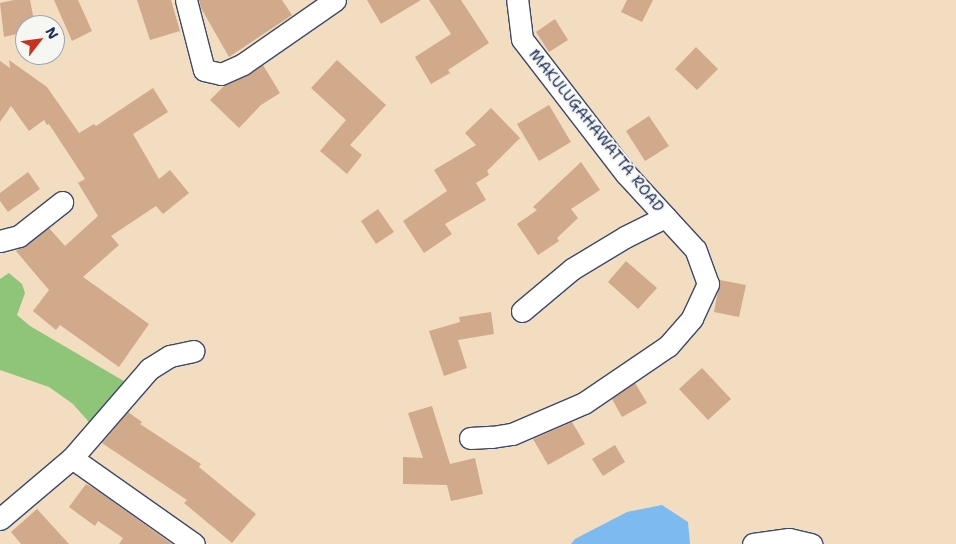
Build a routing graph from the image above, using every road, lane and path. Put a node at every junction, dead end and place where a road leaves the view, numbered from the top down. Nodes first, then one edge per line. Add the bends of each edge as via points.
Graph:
1 (186, 0) edge
2 (335, 0) edge
3 (517, 0) edge
4 (62, 202) dead end
5 (665, 217) junction
6 (0, 241) edge
7 (522, 311) dead end
8 (193, 352) dead end
9 (470, 438) dead end
10 (72, 458) junction
11 (0, 519) edge
12 (194, 544) edge
13 (753, 544) edge
14 (811, 544) edge

1 - 2 street via 204,70 221,74 244,64
3 - 5 street, MAKULUGAHAWATTA ROAD via 522,39 626,174
4 - 6 street via 19,236
5 - 7 street via 572,269
5 - 9 street, MAKULUGAHAWATTA ROAD via 695,249 708,284 692,318 668,346 584,403 512,434
8 - 10 street via 170,356 149,370
10 - 11 street
10 - 12 street
13 - 14 street via 789,539

